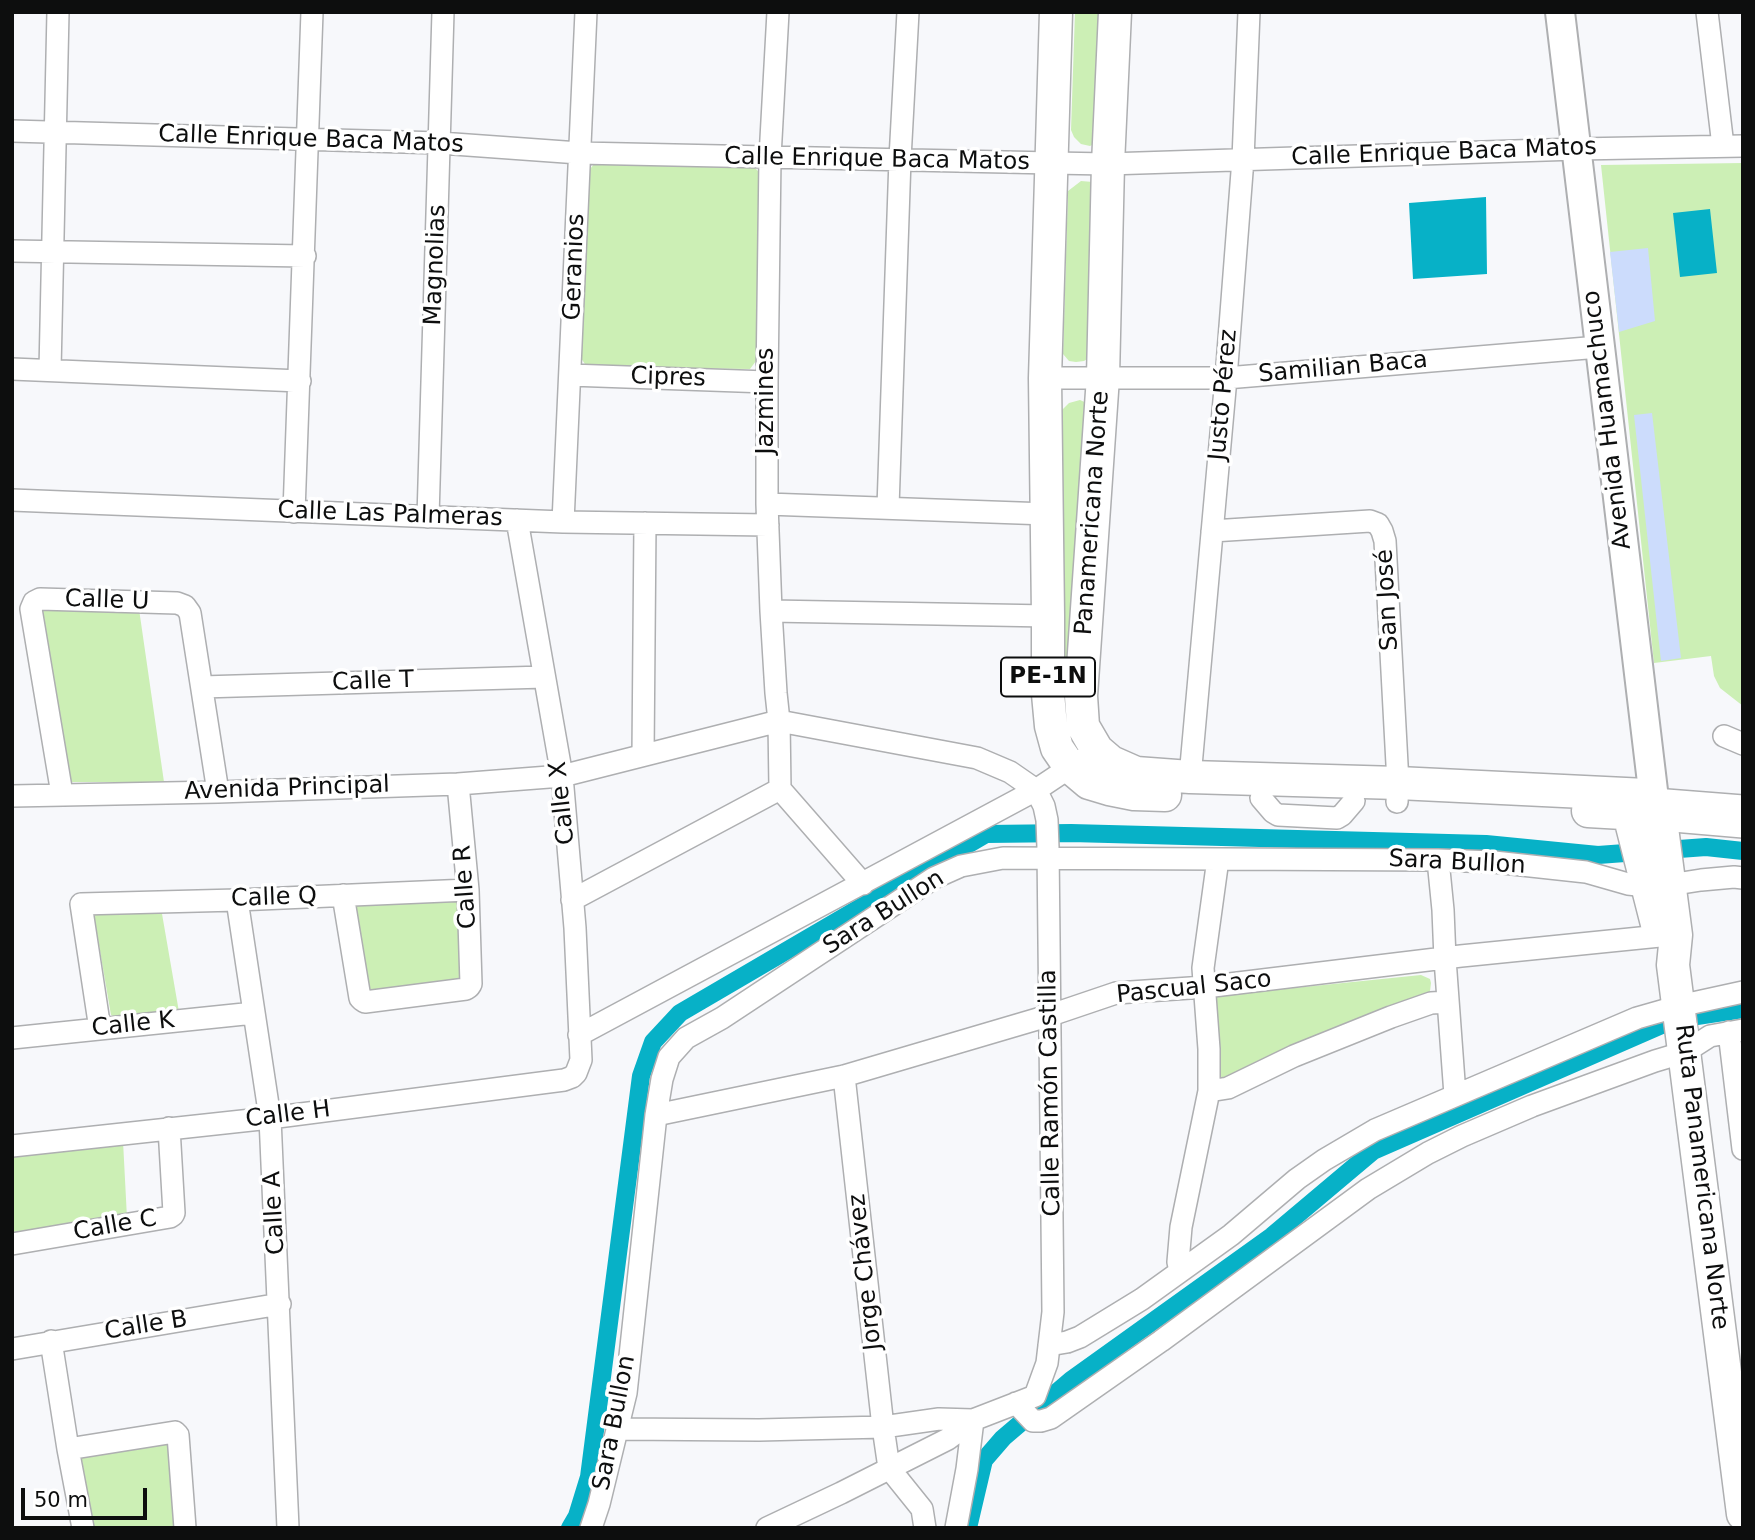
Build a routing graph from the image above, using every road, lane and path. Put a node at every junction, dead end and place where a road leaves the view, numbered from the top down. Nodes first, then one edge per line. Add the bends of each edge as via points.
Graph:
1 (58, 12) edge
2 (312, 12) edge
3 (443, 12) edge
4 (586, 12) edge
5 (778, 12) edge
6 (908, 12) edge
7 (1056, 12) edge
8 (1115, 12) edge
9 (1249, 12) edge
10 (1560, 12) edge
11 (1707, 12) edge
12 (12, 131) edge
13 (55, 132) junction
14 (308, 140) junction
15 (440, 143) junction
16 (1733, 146) edge
17 (1577, 149) junction
18 (579, 153) junction
19 (770, 157) junction
20 (900, 159) junction
21 (1243, 159) junction
22 (1052, 163) junction
23 (1108, 164) junction
24 (12, 251) edge
25 (52, 251) junction
26 (305, 256) junction
27 (1600, 347) junction
28 (12, 369) edge
29 (50, 370) junction
30 (570, 375) junction
31 (1103, 377) junction
32 (1045, 378) junction
33 (1226, 378) junction
34 (300, 381) junction
35 (766, 382) junction
36 (12, 500) edge
37 (888, 507) junction
38 (295, 512) junction
39 (1047, 514) junction
40 (768, 515) junction
41 (428, 517) junction
42 (517, 520) junction
43 (563, 522) junction
44 (645, 523) junction
45 (1212, 531) junction
46 (771, 611) junction
47 (1048, 616) junction
48 (544, 677) junction
49 (202, 687) junction
50 (779, 721) junction
51 (1097, 750) junction
52 (643, 755) junction
53 (1070, 767) junction
54 (562, 776) junction
55 (1190, 778) junction
56 (458, 784) junction
57 (780, 789) junction
58 (1037, 790) junction
59 (218, 792) junction
60 (1397, 792) junction
61 (62, 794) junction
62 (12, 796) edge
63 (1743, 806) edge
64 (1648, 819) junction
65 (1743, 827) edge
66 (1048, 853) junction
67 (1219, 859) junction
68 (1438, 860) junction
69 (1657, 876) junction
70 (1743, 878) edge
71 (863, 884) junction
72 (468, 890) junction
73 (343, 895) junction
74 (237, 900) junction
75 (572, 900) junction
76 (1660, 936) junction
77 (1445, 959) junction
78 (1673, 965) junction
79 (1205, 987) junction
80 (1743, 992) edge
81 (1448, 1002) junction
82 (254, 1013) junction
83 (1051, 1015) junction
84 (1682, 1028) junction
85 (100, 1029) junction
86 (1736, 1031) edge
87 (579, 1035) junction
88 (12, 1038) edge
89 (844, 1076) junction
90 (564, 1080) joint
91 (1209, 1091) junction
92 (1455, 1095) junction
93 (656, 1115) junction
94 (270, 1118) junction
95 (169, 1128) junction
96 (13, 1140) edge
97 (1743, 1149) edge
98 (12, 1244) edge
99 (1180, 1271) junction
100 (280, 1304) junction
101 (51, 1341) junction
102 (1049, 1345) junction
103 (12, 1349) edge
104 (1733, 1354) edge
105 (1027, 1408) junction
106 (973, 1420) junction
107 (883, 1427) junction
108 (618, 1429) junction
109 (68, 1449) junction
110 (889, 1468) junction
111 (1743, 1514) edge
112 (83, 1528) edge
113 (185, 1528) edge
114 (288, 1528) edge
115 (591, 1528) edge
116 (767, 1528) edge
117 (925, 1528) edge
118 (956, 1528) edge

1 - 13 street
2 - 14 street
3 - 15 street, Magnolias
4 - 18 street, Geranios
5 - 19 street, Jazmines
6 - 20 street
7 - 22 highway, Panamericana Norte / PE-1N
8 - 23 highway, Panamericana Norte / PE-1N
9 - 21 street, Justo Pérez
10 - 17 main road, Avenida Huamachuco
11 - 16 street
12 - 13 street, Calle Enrique Baca Matos
13 - 14 street, Calle Enrique Baca Matos
13 - 25 street
14 - 15 street, Calle Enrique Baca Matos
14 - 26 street
15 - 18 street, Calle Enrique Baca Matos
15 - 41 street, Magnolias
16 - 17 street, Calle Enrique Baca Matos
17 - 21 street, Calle Enrique Baca Matos
17 - 27 main road, Avenida Huamachuco
18 - 19 street, Calle Enrique Baca Matos
18 - 30 street, Geranios
19 - 20 street, Calle Enrique Baca Matos
19 - 35 street, Jazmines
20 - 22 street, Calle Enrique Baca Matos
20 - 37 street
21 - 23 street, Calle Enrique Baca Matos
21 - 33 street, Justo Pérez
22 - 23 street, Calle Enrique Baca Matos
22 - 32 highway, Panamericana Norte / PE-1N
23 - 31 highway, Panamericana Norte / PE-1N
24 - 25 street
25 - 26 street
25 - 29 street
26 - 34 street
27 - 33 street, Samilian Baca
27 - 64 main road, Avenida Huamachuco
28 - 29 street
29 - 34 street
30 - 35 street, Cipres
30 - 43 street, Geranios
31 - 32 street, Samilian Baca
31 - 33 street, Samilian Baca
31 - 51 highway, Panamericana Norte / PE-1N via 1081,696 1083,726
32 - 39 highway, Panamericana Norte / PE-1N
33 - 45 street, Justo Pérez
34 - 38 street
35 - 40 street, Jazmines
36 - 38 street, Calle Las Palmeras
37 - 39 street, Calle Las Palmeras
37 - 40 street, Calle Las Palmeras
38 - 41 street, Calle Las Palmeras
39 - 47 highway, Panamericana Norte / PE-1N
40 - 44 street, Calle Las Palmeras
40 - 46 street, Jazmines
41 - 42 street, Calle Las Palmeras
42 - 43 street, Calle Las Palmeras
42 - 48 street, Calle X
43 - 44 street, Calle Las Palmeras
44 - 52 street
45 - 55 street, Justo Pérez
45 - 60 street, San José via 1378,524 1385,541
46 - 47 street
46 - 50 street, Jazmines
47 - 53 highway, Panamericana Norte / PE-1N via 1051,726 1057,748
48 - 49 street, Calle T
48 - 54 street, Calle X
49 - 59 street, Calle U
49 - 61 street, Calle U via 190,612 185,606 34,602 31,609
50 - 52 street, Avenida Principal
50 - 57 street, Jazmines
50 - 58 street via 977,758
51 - 53 street
51 - 55 highway, Panamericana Norte / PE-1N via 1136,774
52 - 54 street, Avenida Principal
53 - 58 street
53 - 60 highway, Panamericana Norte / PE-1N via 1089,783 1134,794 1354,801
54 - 56 street, Avenida Principal
54 - 75 street, Calle X
55 - 60 highway, Panamericana Norte / PE-1N
56 - 59 street, Avenida Principal
56 - 72 street, Calle R
57 - 71 street
57 - 75 street
58 - 66 street, Calle Ramón Castilla via 1047,820
58 - 71 street
59 - 61 street, Avenida Principal
60 - 64 highway, Panamericana Norte / PE-1N via 1646,795
61 - 62 street, Avenida Principal
63 - 64 street
64 - 65 street
64 - 69 highway, Ruta Panamericana Norte
66 - 67 street, Sara Bullon
66 - 83 street, Calle Ramón Castilla
66 - 93 street, Sara Bullon via 961,866 934,878 686,1038 669,1057
67 - 68 street, Sara Bullon
67 - 79 street via 1203,968
68 - 69 street, Sara Bullon via 1586,872 1628,884
68 - 77 street
69 - 70 street, Sara Bullon
69 - 76 highway, Ruta Panamericana Norte
69 - 78 highway, Ruta Panamericana Norte via 1676,935
71 - 87 street
72 - 73 street, Calle Q
72 - 73 street, Calle R via 471,984 466,989 365,1002 360,998
73 - 74 street, Calle Q
74 - 82 street, Calle A
74 - 85 street, Calle Q via 81,904
75 - 87 street, Calle X
76 - 77 street, Pascual Saco
76 - 78 highway, Ruta Panamericana Norte
77 - 79 street, Pascual Saco
77 - 81 street
78 - 84 highway, Ruta Panamericana Norte
79 - 83 street, Pascual Saco via 1116,993
79 - 91 street
80 - 84 street
81 - 91 street via 1391,1017 1228,1088
81 - 92 street
82 - 85 street, Calle K
82 - 94 street, Calle A
83 - 89 street, Pascual Saco
83 - 102 street, Calle Ramón Castilla via 1053,1311
84 - 86 street via 1710,1036
84 - 92 street via 1637,1018
84 - 104 highway, Ruta Panamericana Norte
84 - 105 street via 1655,1061 1485,1125 1428,1153 1359,1196 1051,1418 1041,1422
85 - 88 street, Calle K
86 - 97 street
87 - 90 street, Calle X via 580,1067
89 - 93 street, Pascual Saco
89 - 107 street, Jorge Chávez
90 - 94 street, Calle H
91 - 99 street via 1181,1227
92 - 99 street via 1376,1130 1324,1160
93 - 108 street, Sara Bullon via 626,1393
94 - 95 street, Calle H
94 - 100 street, Calle A
95 - 96 street, Calle H
95 - 98 street, Calle C via 173,1215
99 - 102 street via 1080,1337
100 - 101 street, Calle B
100 - 114 street, Calle A
101 - 103 street, Calle B
101 - 109 street
102 - 105 street, Calle Ramón Castilla
104 - 111 highway, Ruta Panamericana Norte
105 - 106 street
106 - 107 street via 939,1419
106 - 110 street via 948,1439
106 - 118 street
107 - 108 street
107 - 110 street, Jorge Chávez
108 - 115 street, Sara Bullon
109 - 112 street
109 - 113 street via 175,1432
110 - 116 street
110 - 117 street via 922,1508

